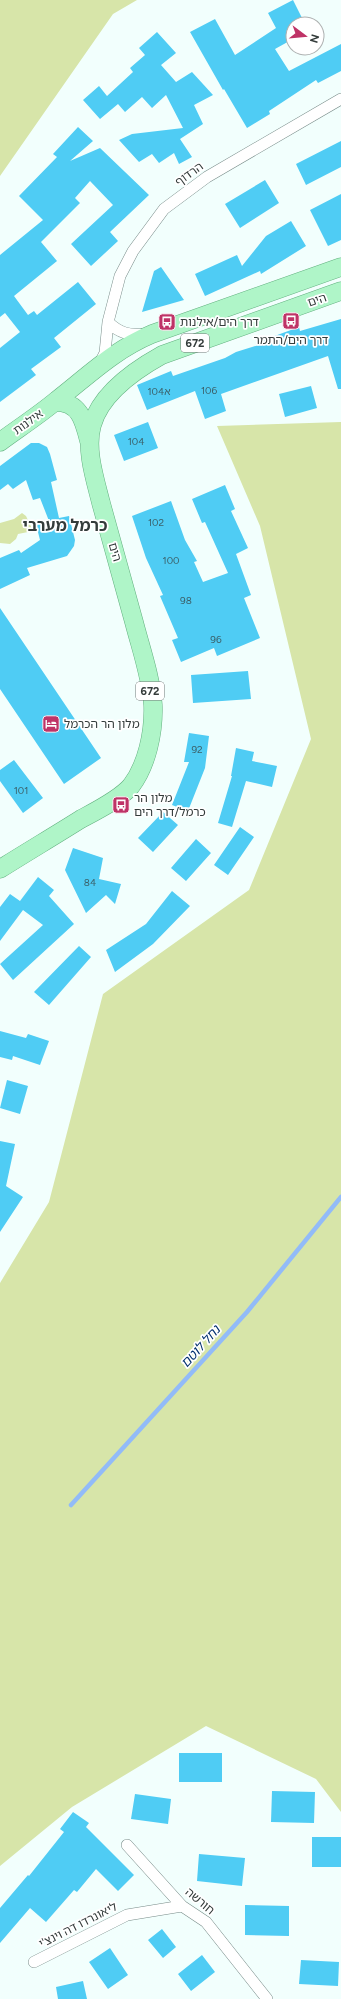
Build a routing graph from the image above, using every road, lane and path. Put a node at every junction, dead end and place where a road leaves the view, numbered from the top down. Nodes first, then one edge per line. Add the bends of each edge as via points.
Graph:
1 (341, 99) edge
2 (341, 267) edge
3 (341, 291) edge
4 (108, 322) junction
5 (152, 334) junction
6 (97, 368) junction
7 (56, 402) junction
8 (0, 442) edge
9 (90, 443) junction
10 (0, 869) edge
11 (127, 1845) dead end
12 (182, 1906) junction
13 (34, 1962) dead end
14 (267, 1999) edge

1 - 4 street, הרדוף via 207,177 164,209 133,251 120,276
2 - 5 main road, הים / 672
3 - 9 main road, הים / 672 via 162,355 140,367 106,400 92,424
4 - 5 street via 121,332 131,335
4 - 6 street, הרדוף via 105,352
5 - 6 main road, הים / 672 via 117,351
6 - 7 main road, הים / 672
7 - 8 main road, אילנות / 672
7 - 9 main road via 68,404 79,412
9 - 10 main road, הים / 672 via 97,487 146,666 152,705 150,735 143,765 130,787 108,804
11 - 12 street, חורשה
12 - 13 street, ליאונרדו דה וינצ'י via 128,1915
12 - 14 street, חורשה via 206,1922

